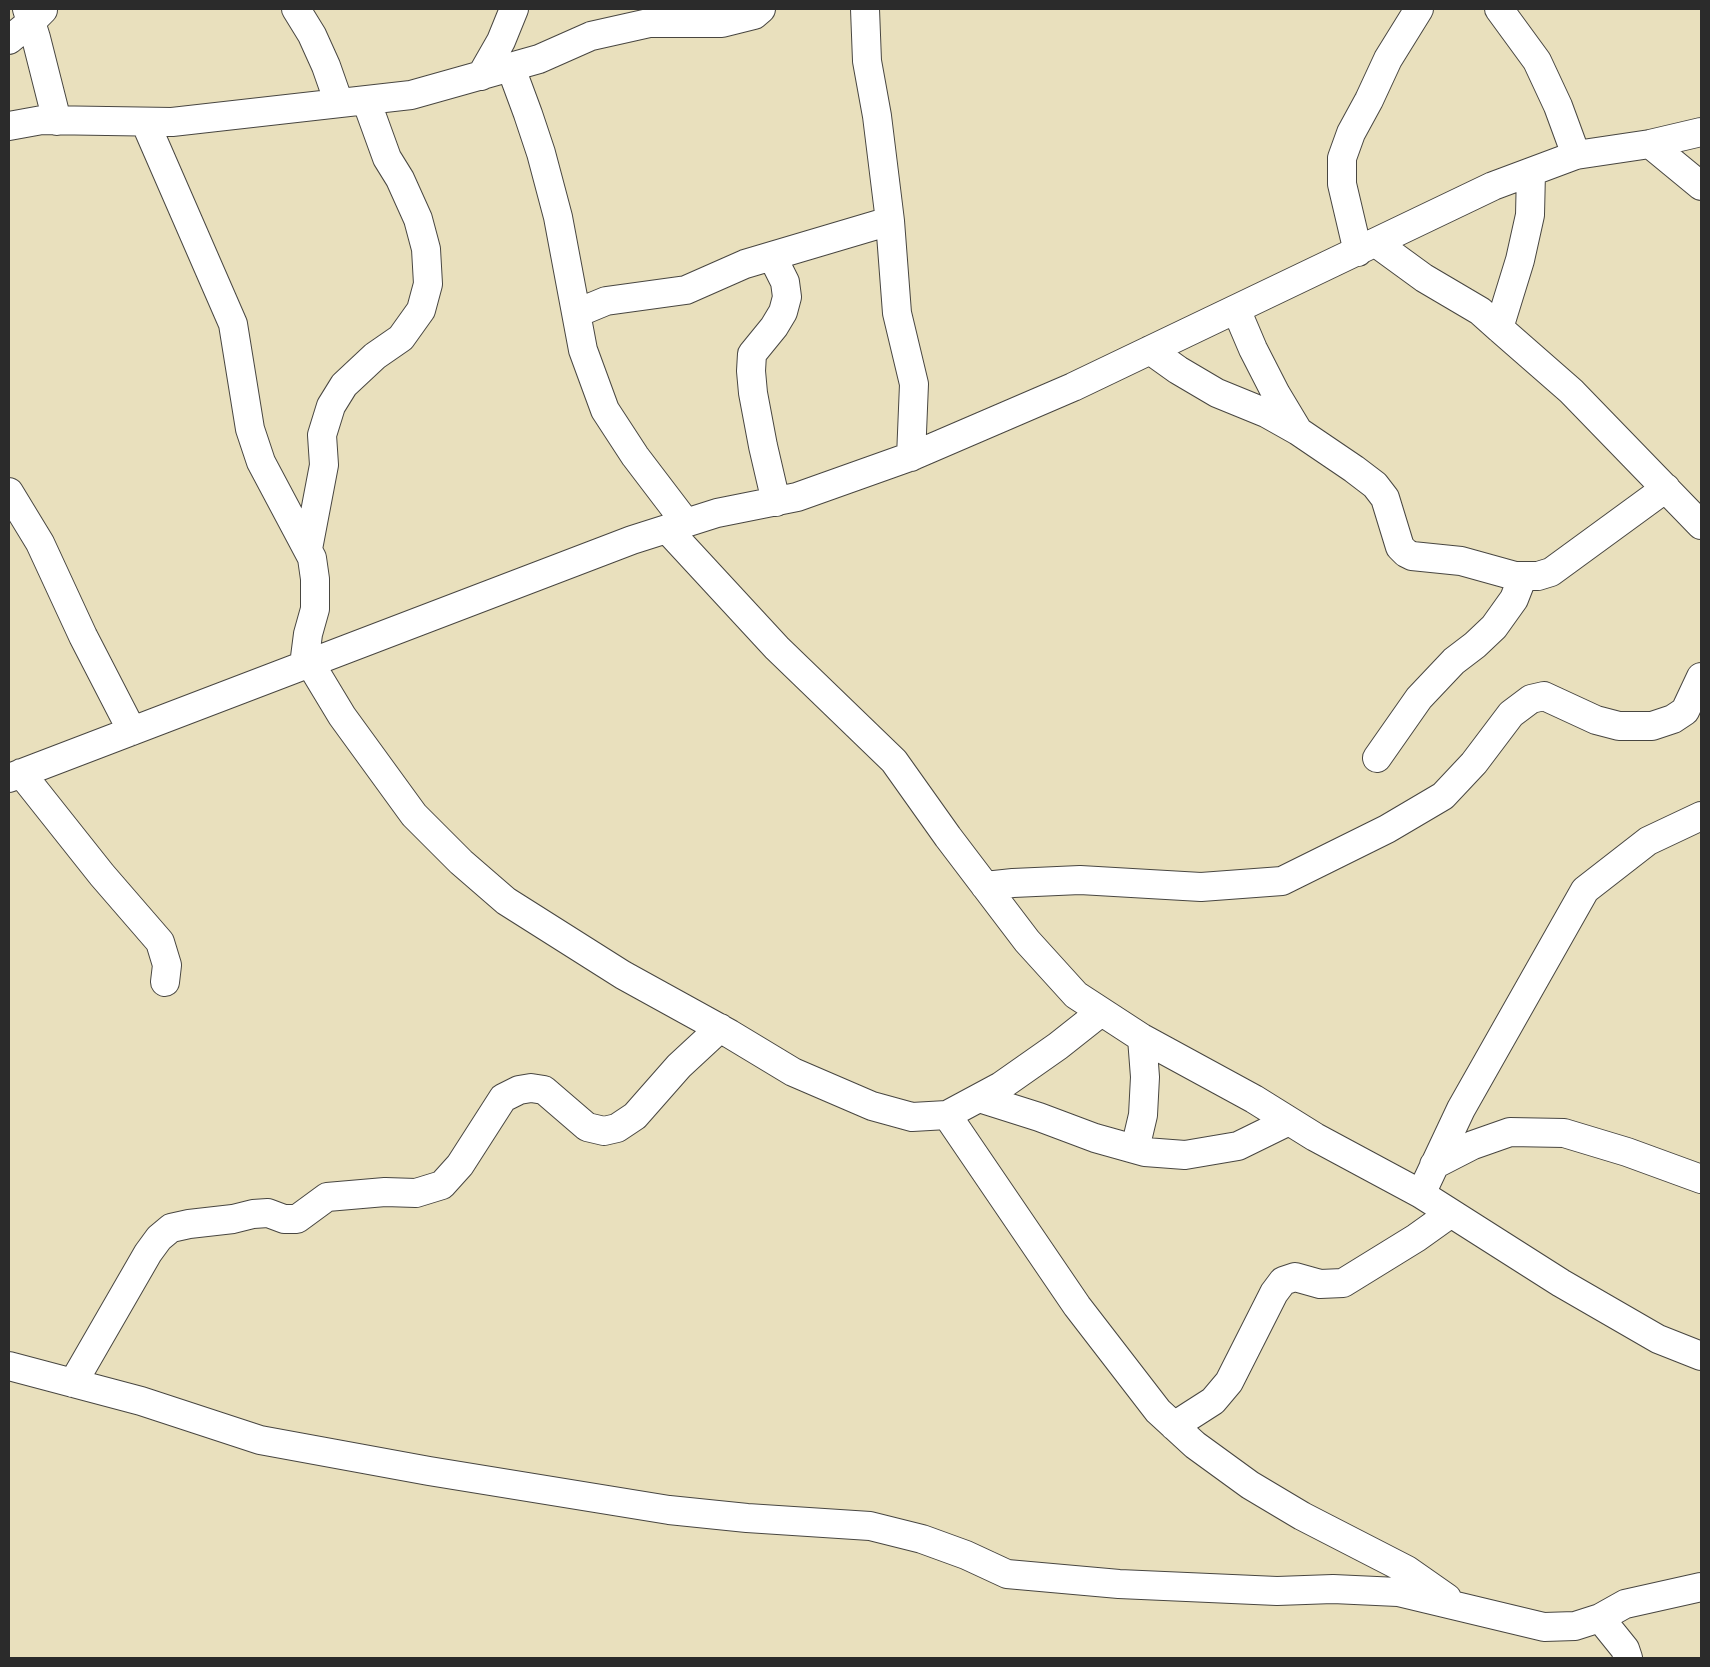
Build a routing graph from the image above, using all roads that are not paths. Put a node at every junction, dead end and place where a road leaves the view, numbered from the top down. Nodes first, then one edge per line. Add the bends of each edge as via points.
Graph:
1 (296, 9) edge
2 (514, 9) edge
3 (760, 9) edge
4 (865, 9) edge
5 (1419, 9) edge
6 (1499, 9) edge
7 (34, 13) edge
8 (9, 40) edge
9 (511, 68) junction
10 (481, 76) junction
11 (352, 101) junction
12 (57, 121) junction
13 (145, 122) junction
14 (9, 126) edge
15 (1701, 132) edge
16 (1650, 144) junction
17 (1576, 155) junction
18 (1531, 172) junction
19 (1701, 186) edge
20 (890, 221) junction
21 (1367, 248) junction
22 (772, 256) junction
23 (1236, 309) junction
24 (577, 313) junction
25 (1499, 328) junction
26 (1150, 350) junction
27 (1298, 430) junction
28 (911, 457) junction
29 (1666, 488) junction
30 (9, 492) edge
31 (776, 502) junction
32 (1701, 525) edge
33 (677, 526) junction
34 (308, 549) junction
35 (1523, 576) junction
36 (307, 664) junction
37 (1697, 692) edge
38 (132, 731) junction
39 (1377, 758) dead end
40 (15, 776) edge
41 (1701, 816) edge
42 (985, 886) junction
43 (165, 982) dead end
44 (1101, 1012) junction
45 (720, 1028) junction
46 (1142, 1038) junction
47 (979, 1098) junction
48 (947, 1115) junction
49 (1289, 1121) junction
50 (1135, 1149) junction
51 (1434, 1165) junction
52 (1701, 1179) edge
53 (1421, 1194) junction
54 (1451, 1213) junction
55 (1701, 1356) edge
56 (9, 1366) edge
57 (73, 1383) junction
58 (1174, 1426) junction
59 (1701, 1587) edge
60 (1460, 1608) junction
61 (1600, 1618) junction
62 (1628, 1658) edge

1 - 11 street via 326,66
2 - 10 street
3 - 9 street via 754,15 722,23 649,23 591,36
4 - 20 street via 868,61
5 - 21 street via 1388,59 1342,158 1342,184
6 - 17 street via 1537,62
7 - 8 street
7 - 12 street
9 - 10 street
9 - 24 street via 541,153 558,217
10 - 11 street via 411,94
11 - 13 street via 172,122
11 - 34 street via 400,179 418,219 426,249 428,284 421,310 402,338 375,356 344,385 331,406 322,435 324,465
12 - 13 street
12 - 14 street via 42,120
13 - 34 street via 233,324 250,429 261,462
15 - 16 street
16 - 17 street
16 - 19 street
17 - 18 street
18 - 21 street via 1493,186
18 - 25 street via 1530,215
20 - 22 street
20 - 28 street via 897,314 914,384
21 - 23 street
21 - 25 street via 1480,311
22 - 24 street via 686,290 606,301
22 - 31 street via 785,282 787,297 784,312 752,354 751,371
23 - 26 street
23 - 27 street via 1272,386
24 - 33 street via 583,350 605,410
25 - 29 street via 1571,391
26 - 27 street via 1217,393
26 - 28 street via 1074,388
27 - 35 street via 1375,485 1385,498 1400,547 1406,553 1461,561
28 - 31 street
29 - 32 street
29 - 35 street via 1551,572
30 - 38 street via 40,543
31 - 33 street via 717,513
33 - 36 street via 632,540
33 - 42 street via 778,648 894,760
34 - 36 street via 315,579 315,609 308,634
35 - 39 street via 1514,599 1494,627 1454,660 1419,698
36 - 38 street
36 - 45 street via 414,815 506,902 623,975
37 - 42 street via 1685,711 1673,720 1652,726 1618,726 1596,720 1544,696 1530,699 1511,714 1474,763 1443,796 1387,829 1282,881 1201,887 1080,880
38 - 40 street
40 - 43 street via 160,942 167,965
41 - 51 street via 1648,841 1585,890 1461,1109
42 - 44 street via 1027,941 1076,995
44 - 46 street
44 - 47 street via 1058,1046
45 - 48 street via 793,1072 872,1106 912,1117
45 - 57 street via 679,1066 634,1116 616,1128 604,1131 587,1127 544,1090 519,1090 503,1098 460,1165 442,1185 416,1193 327,1197 297,1218 253,1214 171,1228 148,1253
46 - 49 street
46 - 50 street via 1144,1106
47 - 48 street
47 - 50 street
48 - 58 street via 1077,1306 1158,1411
49 - 50 street via 1238,1146 1185,1155
49 - 53 street
51 - 52 street via 1473,1145 1510,1132 1564,1134 1627,1152
51 - 53 street
53 - 54 street
54 - 55 street via 1569,1288 1658,1339
54 - 58 street via 1343,1283 1320,1284 1294,1277 1283,1281 1274,1292 1229,1382 1213,1401
56 - 57 street
57 - 60 street via 141,1401 260,1440 346,1457 669,1510 870,1526 966,1554 1007,1574 1119,1584 1398,1592
58 - 60 street via 1250,1485 1302,1516 1407,1570
59 - 61 street via 1625,1604
60 - 61 street via 1544,1627 1575,1626
61 - 62 street

